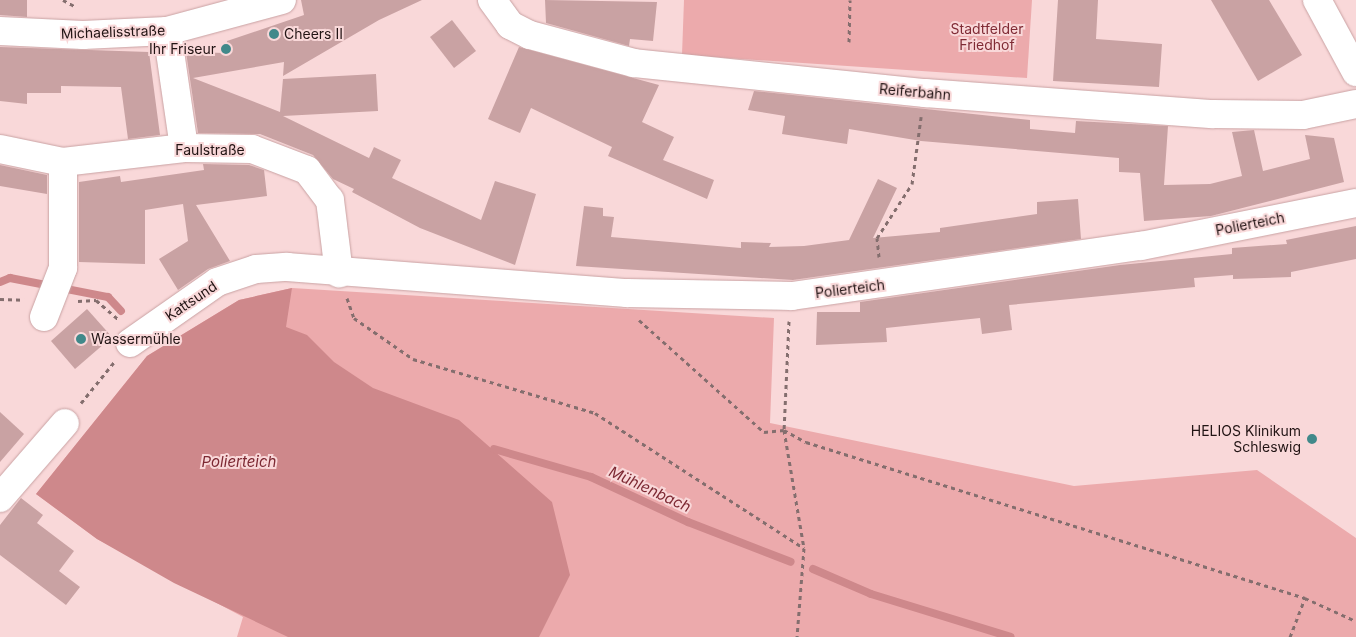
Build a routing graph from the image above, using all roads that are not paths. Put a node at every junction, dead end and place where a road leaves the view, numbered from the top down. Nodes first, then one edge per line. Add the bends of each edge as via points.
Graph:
1 (282, 0) edge
2 (492, 0) edge
3 (1317, 0) edge
4 (0, 31) edge
5 (167, 31) junction
6 (1356, 72) edge
7 (1356, 104) edge
8 (184, 148) junction
9 (0, 149) edge
10 (63, 162) junction
11 (1356, 203) edge
12 (339, 273) junction
13 (48, 307) dead end
14 (130, 343) road end
15 (65, 423) road end
16 (0, 498) edge

1 - 5 street, Michaelisstraße
2 - 7 street, Reiferbahn via 510,24 530,35 634,63 925,93 1213,114 1303,115
3 - 6 street
4 - 5 street, Michaelisstraße via 84,35
5 - 8 street
8 - 10 street, Faulstraße
8 - 12 street, Faulstraße via 252,149 307,170 330,200
9 - 10 street, Faulstraße
10 - 13 street via 63,268
11 - 12 street, Polierteich via 1141,246 792,296 627,293
12 - 14 street, Kattsund via 287,267 256,269 224,280
15 - 16 street

